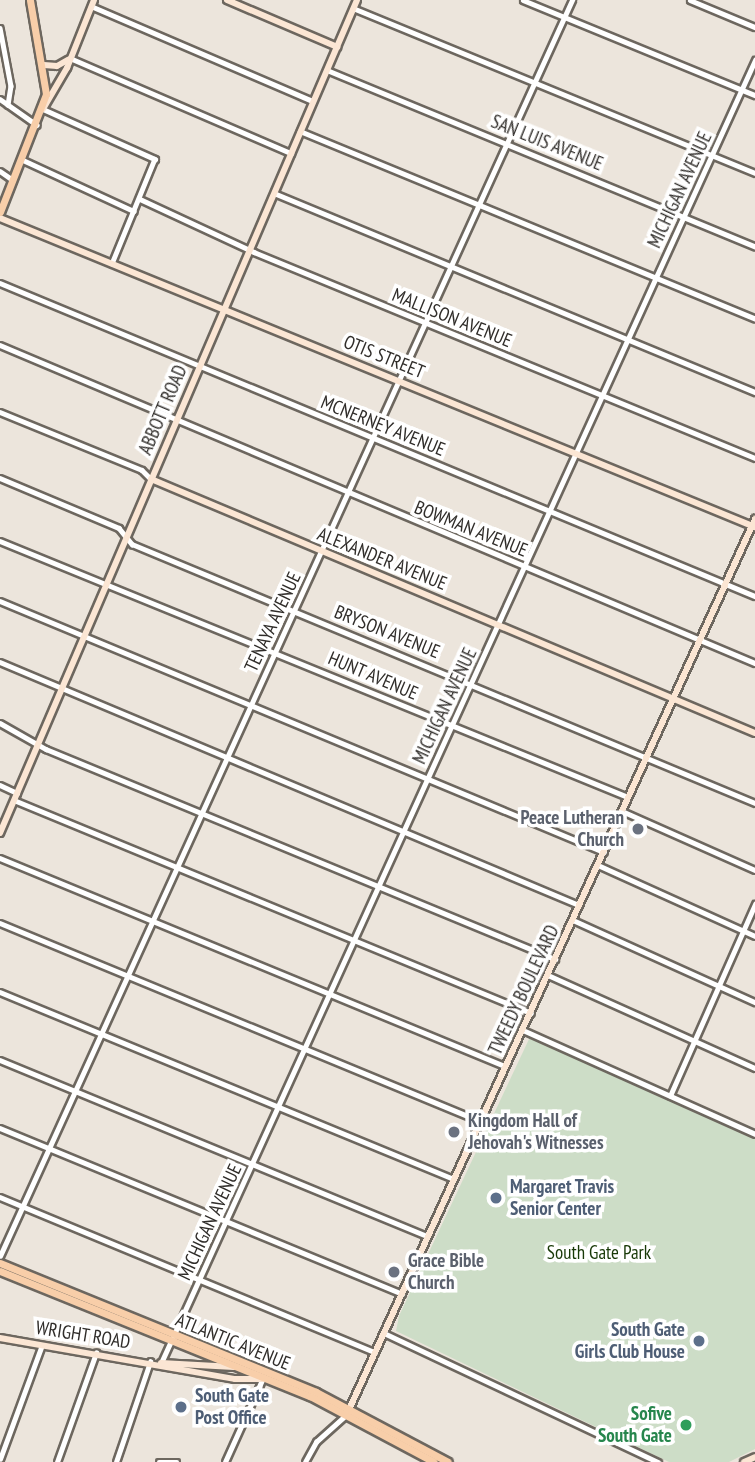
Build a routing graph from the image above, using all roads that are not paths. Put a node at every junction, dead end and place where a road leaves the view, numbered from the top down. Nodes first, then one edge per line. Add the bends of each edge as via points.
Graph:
1 (30, 0) edge
2 (227, 0) edge
3 (357, 0) edge
4 (523, 0) edge
5 (572, 0) edge
6 (690, 0) edge
7 (92, 3) edge
8 (354, 8) junction
9 (564, 17) junction
10 (755, 27) edge
11 (0, 28) edge
12 (337, 47) junction
13 (69, 58) junction
14 (755, 61) edge
15 (44, 65) junction
16 (327, 70) junction
17 (534, 82) junction
18 (741, 90) junction
19 (755, 96) edge
20 (0, 99) edge
21 (313, 101) junction
22 (8, 105) junction
23 (43, 109) junction
24 (37, 125) junction
25 (300, 131) junction
26 (506, 143) junction
27 (291, 153) junction
28 (712, 155) junction
29 (23, 160) junction
30 (0, 171) edge
31 (755, 173) edge
32 (14, 180) junction
33 (274, 193) junction
34 (140, 199) junction
35 (479, 205) junction
36 (134, 211) junction
37 (0, 212) edge
38 (684, 216) junction
39 (0, 218) edge
40 (755, 246) edge
41 (250, 249) junction
42 (112, 264) junction
43 (451, 266) junction
44 (656, 278) junction
45 (0, 283) edge
46 (223, 310) junction
47 (755, 319) edge
48 (425, 322) junction
49 (628, 339) junction
50 (0, 345) edge
51 (199, 367) junction
52 (399, 380) junction
53 (755, 392) edge
54 (603, 395) junction
55 (0, 412) edge
56 (176, 421) junction
57 (373, 437) junction
58 (577, 451) junction
59 (755, 458) edge
60 (0, 478) edge
61 (151, 478) junction
62 (348, 493) junction
63 (550, 510) junction
64 (754, 524) edge
65 (127, 536) junction
66 (0, 541) edge
67 (321, 551) junction
68 (524, 566) junction
69 (726, 583) junction
70 (106, 585) junction
71 (755, 596) edge
72 (0, 601) edge
73 (295, 609) junction
74 (498, 624) junction
75 (84, 637) junction
76 (701, 638) junction
77 (276, 651) junction
78 (0, 662) edge
79 (755, 663) edge
80 (471, 682) junction
81 (61, 690) junction
82 (674, 696) junction
83 (251, 705) junction
84 (0, 723) edge
85 (452, 724) junction
86 (755, 733) edge
87 (38, 743) junction
88 (648, 755) junction
89 (227, 758) junction
90 (427, 779) junction
91 (0, 785) edge
92 (16, 796) junction
93 (628, 797) junction
94 (755, 803) edge
95 (622, 811) junction
96 (202, 813) junction
97 (0, 833) edge
98 (403, 833) junction
99 (604, 852) junction
100 (0, 858) edge
101 (598, 865) junction
102 (178, 867) junction
103 (755, 870) edge
104 (378, 886) junction
105 (755, 904) edge
106 (579, 905) junction
107 (573, 920) junction
108 (152, 921) junction
109 (0, 923) edge
110 (743, 930) junction
111 (755, 936) edge
112 (354, 941) junction
113 (555, 959) junction
114 (127, 975) junction
115 (548, 975) junction
116 (719, 986) junction
117 (0, 992) edge
118 (329, 994) junction
119 (755, 1002) edge
120 (531, 1013) junction
121 (523, 1030) junction
122 (101, 1034) junction
123 (695, 1041) junction
124 (304, 1049) junction
125 (0, 1060) edge
126 (506, 1066) junction
127 (755, 1068) edge
128 (74, 1090) junction
129 (670, 1096) junction
130 (278, 1107) junction
131 (481, 1121) junction
132 (0, 1128) edge
133 (755, 1135) edge
134 (49, 1149) junction
135 (252, 1164) junction
136 (454, 1180) junction
137 (0, 1197) edge
138 (23, 1206) junction
139 (225, 1222) junction
140 (428, 1237) junction
141 (0, 1256) edge
142 (0, 1263) edge
143 (0, 1271) edge
144 (199, 1279) junction
145 (401, 1294) junction
146 (384, 1332) junction
147 (0, 1338) edge
148 (172, 1338) junction
149 (42, 1345) junction
150 (97, 1352) junction
151 (375, 1352) junction
152 (150, 1361) junction
153 (161, 1363) junction
154 (234, 1363) junction
155 (190, 1365) junction
156 (182, 1370) junction
157 (206, 1371) junction
158 (262, 1379) junction
159 (348, 1412) junction
160 (755, 1457) edge
161 (0, 1459) edge
162 (57, 1462) edge
163 (116, 1462) edge
164 (159, 1462) edge
165 (177, 1462) edge
166 (225, 1462) edge
167 (305, 1462) edge
168 (434, 1462) edge
169 (448, 1462) edge
170 (658, 1462) edge
171 (744, 1462) edge

1 - 15 main road
2 - 12 street
3 - 8 street, ABBOTT ROAD
4 - 9 street
5 - 9 street, TENAYA AVENUE
6 - 10 street
7 - 13 street
7 - 21 street
8 - 12 street, ABBOTT ROAD
8 - 17 street
9 - 17 street, TENAYA AVENUE
9 - 18 street
11 - 22 street via 11,86
12 - 16 street, ABBOTT ROAD
13 - 15 street via 57,66
13 - 23 street
13 - 27 street
14 - 18 street, MICHIGAN AVENUE
15 - 23 main road
16 - 21 street, ABBOTT ROAD
16 - 26 street, SAN LUIS AVENUE
17 - 26 street, TENAYA AVENUE
17 - 28 street
18 - 19 street
18 - 28 street, MICHIGAN AVENUE
20 - 22 street
21 - 25 street, ABBOTT ROAD
22 - 24 street
23 - 24 main road
23 - 34 street via 155,159
24 - 29 main road
25 - 27 street, ABBOTT ROAD
25 - 35 street
26 - 35 street, TENAYA AVENUE
26 - 38 street, SAN LUIS AVENUE
27 - 33 street, ABBOTT ROAD
28 - 31 street
28 - 38 street, MICHIGAN AVENUE
29 - 32 main road
29 - 36 street
30 - 32 street
32 - 37 main road
33 - 41 street, ABBOTT ROAD
33 - 43 street
34 - 36 street
34 - 41 street, MALLISON AVENUE
35 - 43 street, TENAYA AVENUE
35 - 44 street
36 - 42 street
38 - 40 street, SAN LUIS AVENUE
38 - 44 street, MICHIGAN AVENUE
39 - 42 street, OTIS STREET
41 - 46 street, ABBOTT ROAD
41 - 48 street, MALLISON AVENUE
42 - 46 street, OTIS STREET
43 - 48 street, TENAYA AVENUE
43 - 49 street
44 - 47 street
44 - 49 street, MICHIGAN AVENUE
45 - 51 street, MCNERNEY AVENUE
46 - 51 street, ABBOTT ROAD
46 - 52 street, OTIS STREET
48 - 52 street, TENAYA AVENUE
48 - 54 street, MALLISON AVENUE
49 - 53 street
49 - 54 street, MICHIGAN AVENUE
50 - 56 street, BOWMAN AVENUE
51 - 56 street, ABBOTT ROAD
51 - 57 street, MCNERNEY AVENUE
52 - 57 street, TENAYA AVENUE
52 - 58 street, OTIS STREET
54 - 58 street, MICHIGAN AVENUE
54 - 59 street, MALLISON AVENUE
55 - 61 street, ALEXANDER AVENUE via 142,470
56 - 61 street, ABBOTT ROAD
56 - 62 street, BOWMAN AVENUE
57 - 62 street, TENAYA AVENUE
57 - 63 street, MCNERNEY AVENUE
58 - 63 street, MICHIGAN AVENUE
58 - 64 street, OTIS STREET
60 - 65 street, BRYSON AVENUE via 119,528
61 - 65 street, ABBOTT ROAD
61 - 67 street, ALEXANDER AVENUE
62 - 67 street, TENAYA AVENUE
62 - 68 street, BOWMAN AVENUE
63 - 68 street, MICHIGAN AVENUE
63 - 69 street, MCNERNEY AVENUE
64 - 69 street, TWEEDY BOULEVARD
65 - 70 street, ABBOTT ROAD
65 - 73 street, BRYSON AVENUE via 132,544
66 - 70 street, HUNT AVENUE
67 - 73 street, TENAYA AVENUE
67 - 74 street, ALEXANDER AVENUE
68 - 74 street, MICHIGAN AVENUE
68 - 76 street, BOWMAN AVENUE
69 - 71 street, MCNERNEY AVENUE
69 - 76 street, TWEEDY BOULEVARD
70 - 75 street, ABBOTT ROAD
70 - 77 street, HUNT AVENUE
72 - 75 street
73 - 77 street, TENAYA AVENUE
73 - 80 street, BRYSON AVENUE
74 - 80 street, MICHIGAN AVENUE
74 - 82 street, ALEXANDER AVENUE
75 - 81 street, ABBOTT ROAD
75 - 83 street
76 - 79 street, BOWMAN AVENUE
76 - 82 street, TWEEDY BOULEVARD
77 - 83 street, TENAYA AVENUE
77 - 85 street, HUNT AVENUE
78 - 81 street
80 - 85 street, MICHIGAN AVENUE
80 - 88 street, BRYSON AVENUE
81 - 87 street, ABBOTT ROAD
81 - 89 street
82 - 86 street, ALEXANDER AVENUE
82 - 88 street, TWEEDY BOULEVARD
83 - 89 street, TENAYA AVENUE
83 - 90 street
84 - 87 street
85 - 90 street, MICHIGAN AVENUE
85 - 93 street, HUNT AVENUE
87 - 92 street, ABBOTT ROAD
87 - 96 street
88 - 93 street, TWEEDY BOULEVARD
88 - 94 street, BRYSON AVENUE
89 - 96 street, TENAYA AVENUE
89 - 98 street
90 - 98 street, MICHIGAN AVENUE
90 - 99 street
91 - 92 street
92 - 97 street, ABBOTT ROAD
92 - 102 street
93 - 95 street, TWEEDY BOULEVARD
95 - 99 street, TWEEDY BOULEVARD
95 - 103 street
96 - 102 street, TENAYA AVENUE
96 - 104 street
98 - 104 street, MICHIGAN AVENUE
98 - 106 street
99 - 101 street, TWEEDY BOULEVARD
100 - 108 street
101 - 106 street, TWEEDY BOULEVARD
101 - 110 street
102 - 108 street, TENAYA AVENUE
102 - 112 street
104 - 112 street, MICHIGAN AVENUE
104 - 113 street
105 - 110 street
106 - 107 street, TWEEDY BOULEVARD
107 - 113 street, TWEEDY BOULEVARD
107 - 116 street
108 - 114 street, TENAYA AVENUE
108 - 118 street
109 - 114 street
110 - 111 street
110 - 116 street
112 - 118 street, MICHIGAN AVENUE
112 - 120 street
113 - 115 street, TWEEDY BOULEVARD
114 - 122 street, TENAYA AVENUE
114 - 124 street
115 - 120 street, TWEEDY BOULEVARD
115 - 123 street
116 - 119 street
116 - 123 street
117 - 122 street
118 - 124 street, MICHIGAN AVENUE
118 - 126 street
120 - 121 street, TWEEDY BOULEVARD
121 - 126 street, TWEEDY BOULEVARD
121 - 129 street
122 - 128 street, TENAYA AVENUE
122 - 130 street
123 - 127 street
123 - 129 street
124 - 130 street, MICHIGAN AVENUE
124 - 131 street
125 - 128 street
126 - 131 street, TWEEDY BOULEVARD
128 - 134 street, TENAYA AVENUE
128 - 135 street
129 - 133 street
130 - 135 street, MICHIGAN AVENUE
130 - 136 street
131 - 136 street, TWEEDY BOULEVARD
132 - 134 street
134 - 138 street, TENAYA AVENUE
134 - 139 street
135 - 139 street, MICHIGAN AVENUE
135 - 140 street
136 - 140 street, TWEEDY BOULEVARD
137 - 138 street
138 - 141 street, TENAYA AVENUE
138 - 144 street
139 - 144 street, MICHIGAN AVENUE
139 - 145 street
140 - 145 street, TWEEDY BOULEVARD
142 - 148 main road, ATLANTIC AVENUE
143 - 148 main road, ATLANTIC AVENUE
144 - 148 street, MICHIGAN AVENUE
144 - 151 street
145 - 146 street, TWEEDY BOULEVARD
146 - 151 street, TWEEDY BOULEVARD
146 - 170 street
147 - 149 street, WRIGHT ROAD
148 - 153 street, MICHIGAN AVENUE
148 - 154 main road, ATLANTIC AVENUE
148 - 154 main road, ATLANTIC AVENUE via 202,1354
149 - 150 street, WRIGHT ROAD
149 - 161 street
150 - 152 street, WRIGHT ROAD
150 - 162 street
151 - 159 street, TWEEDY BOULEVARD
152 - 153 street, WRIGHT ROAD
152 - 163 street
153 - 155 street, WRIGHT ROAD
153 - 156 street, WRIGHT ROAD
154 - 157 street, WRIGHT ROAD
154 - 158 main road, ATLANTIC AVENUE
154 - 159 main road, ATLANTIC AVENUE via 270,1373
155 - 156 street
155 - 157 street, WRIGHT ROAD
156 - 157 street, WRIGHT ROAD
157 - 158 street, WRIGHT ROAD
158 - 159 main road, ATLANTIC AVENUE
158 - 166 street
159 - 167 street, TWEEDY BOULEVARD via 316,1442
159 - 168 main road, ATLANTIC AVENUE
159 - 169 main road, ATLANTIC AVENUE
160 - 171 street
164 - 165 street

